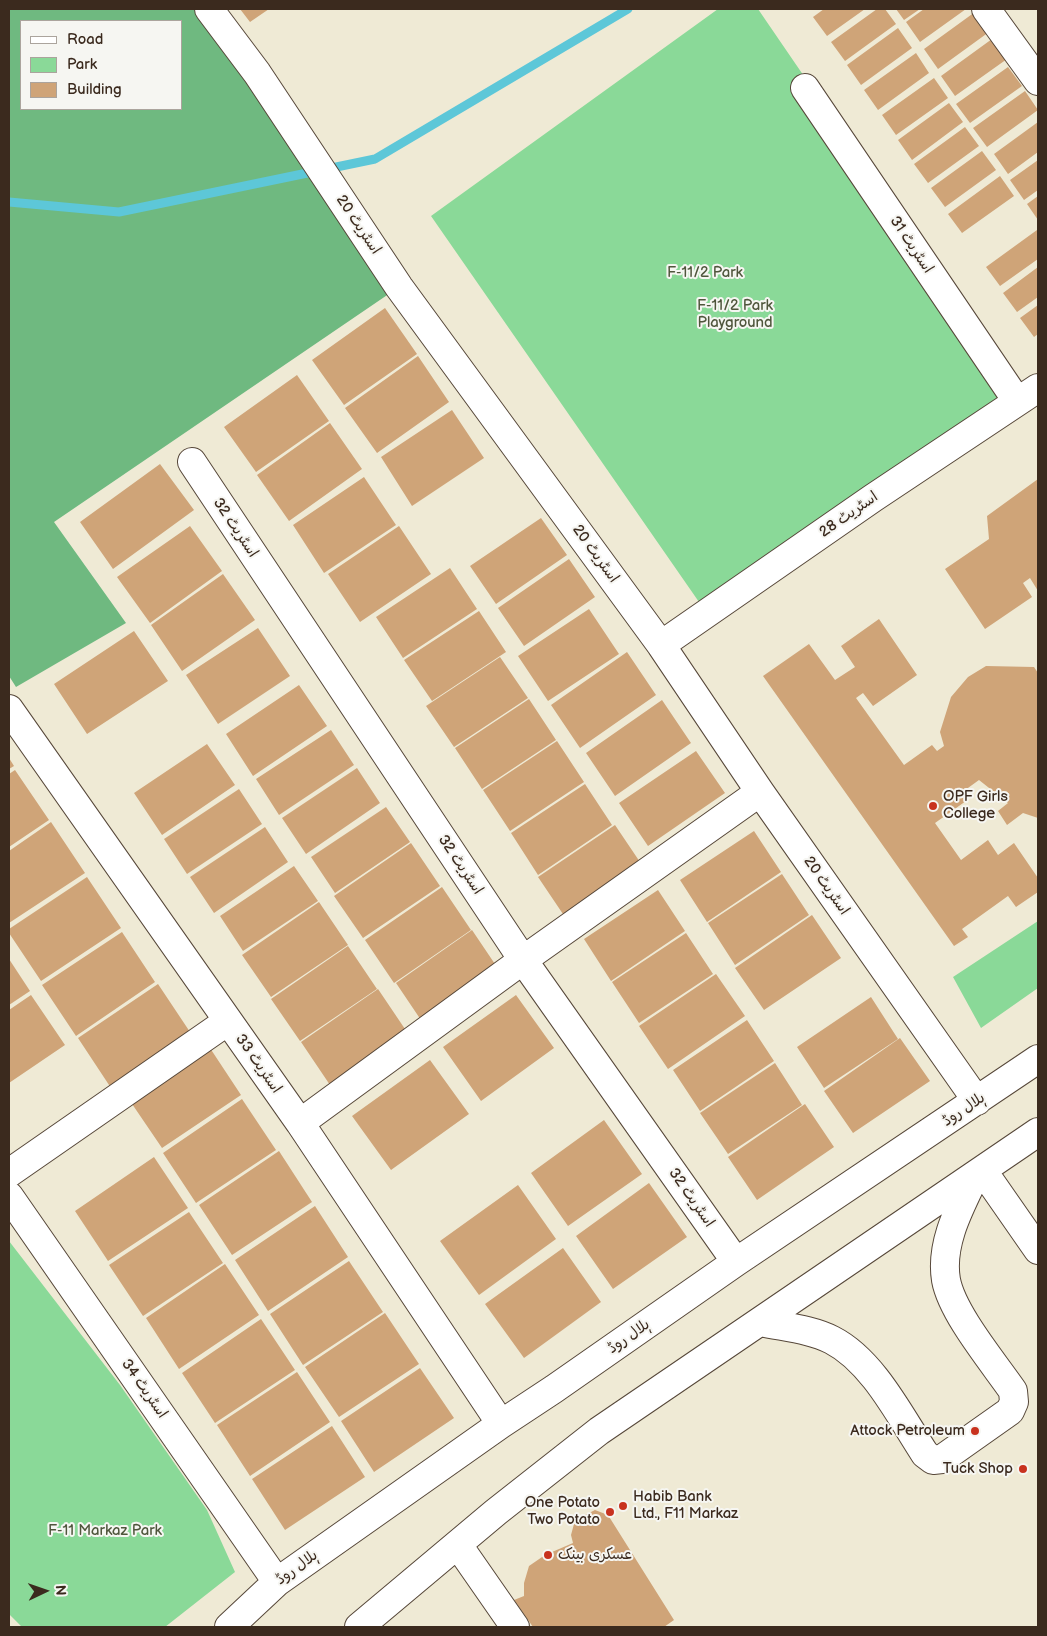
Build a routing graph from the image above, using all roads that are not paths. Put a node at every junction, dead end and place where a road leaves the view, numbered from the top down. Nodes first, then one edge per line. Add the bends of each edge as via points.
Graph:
1 (209, 9) edge
2 (986, 9) edge
3 (1038, 81) edge
4 (805, 88) dead end
5 (1028, 394) edge
6 (192, 462) dead end
7 (661, 644) junction
8 (9, 709) edge
9 (760, 792) junction
10 (523, 960) junction
11 (228, 1021) junction
12 (1038, 1059) edge
13 (977, 1101) junction
14 (300, 1123) junction
15 (1034, 1143) edge
16 (9, 1173) edge
17 (979, 1174) junction
18 (9, 1196) edge
19 (1038, 1250) edge
20 (736, 1262) junction
21 (761, 1322) junction
22 (501, 1424) junction
23 (458, 1546) junction
24 (277, 1582) junction
25 (229, 1627) edge
26 (359, 1627) edge
27 (515, 1627) edge

1 - 7 street, اسٹریٹ 20 via 257,73 405,294
2 - 3 street
4 - 5 street, اسٹریٹ 31
5 - 7 street, اسٹریٹ 28
6 - 10 street, اسٹریٹ 32
7 - 9 street, اسٹریٹ 20
8 - 11 street, اسٹریٹ 33
9 - 10 street
9 - 13 street, اسٹریٹ 20
10 - 14 street
10 - 20 street, اسٹریٹ 32
11 - 14 street, اسٹریٹ 33
11 - 16 street
12 - 13 street, ہلال روڈ
13 - 20 street, ہلال روڈ
14 - 22 street, اسٹریٹ 33
15 - 17 street
17 - 19 street
17 - 21 street
17 - 21 street via 954,1218 946,1280 960,1312 1012,1391 1014,1402 1010,1411 942,1459 933,1460 925,1454 870,1372 852,1354 830,1339
18 - 24 street, اسٹریٹ 34
20 - 22 street, ہلال روڈ
21 - 23 street via 598,1431
22 - 24 street, ہلال روڈ
23 - 26 street
23 - 27 street
24 - 25 street, ہلال روڈ

